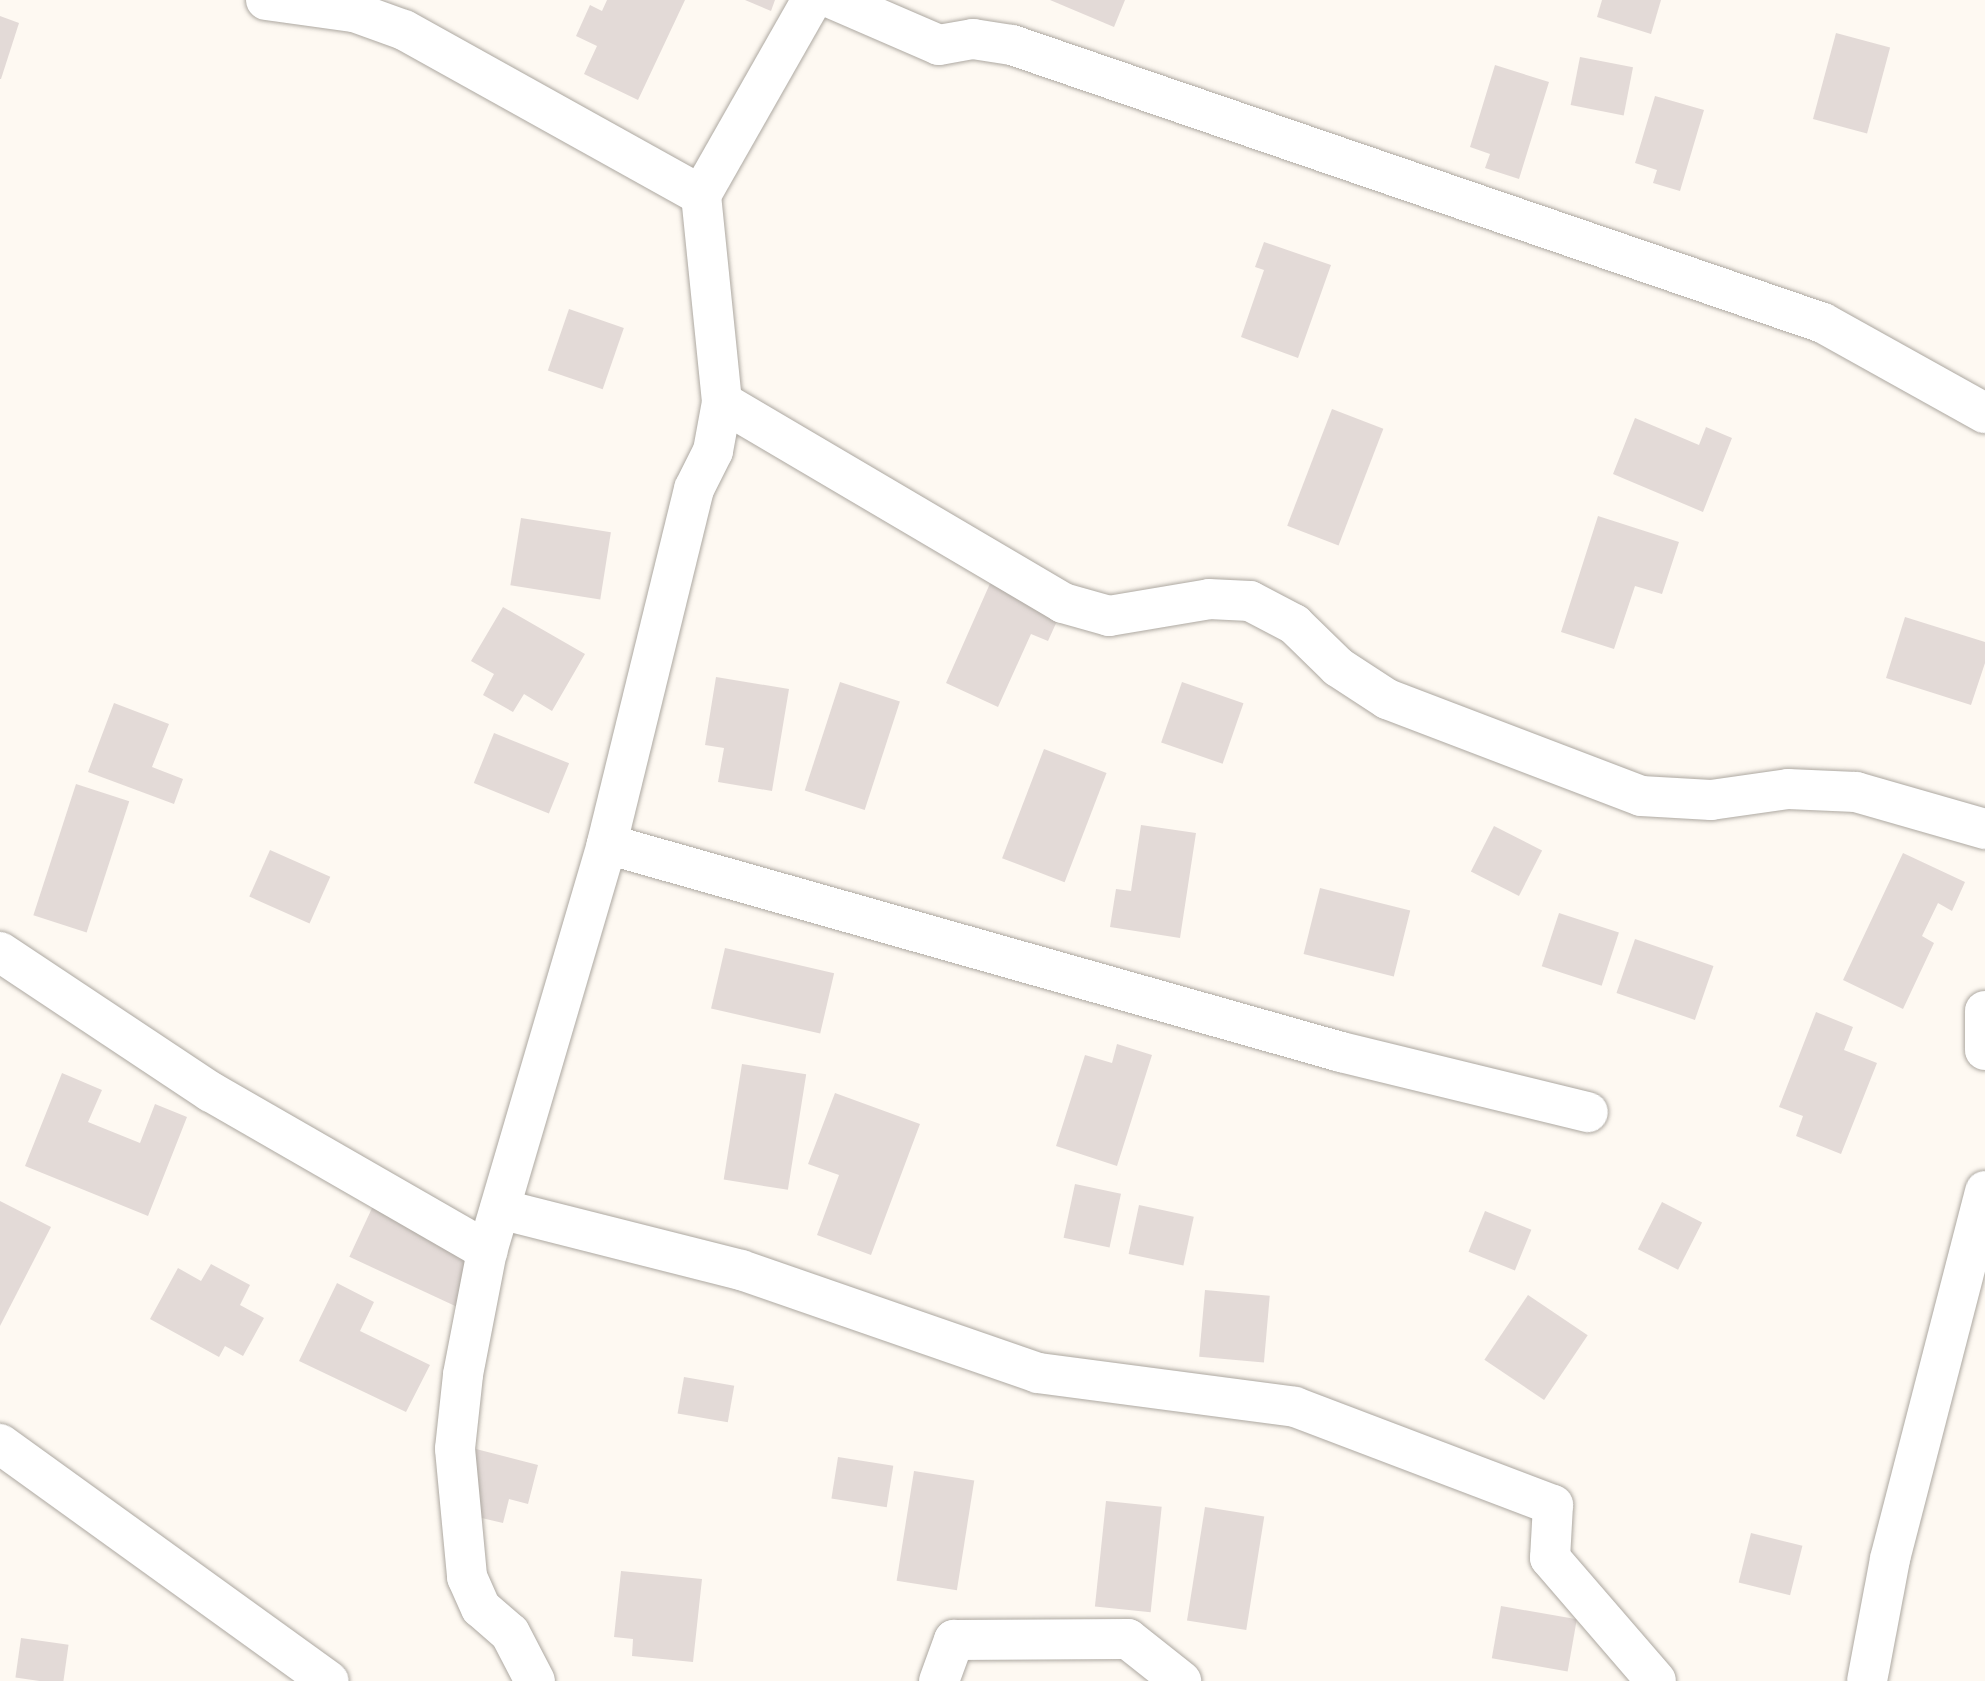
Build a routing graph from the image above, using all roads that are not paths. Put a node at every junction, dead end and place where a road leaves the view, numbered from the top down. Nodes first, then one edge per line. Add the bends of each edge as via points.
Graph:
1 (266, 0) edge
2 (812, 0) edge
3 (835, 0) edge
4 (701, 195) junction
5 (722, 402) junction
6 (1985, 413) edge
7 (1985, 829) edge
8 (607, 844) junction
9 (0, 952) edge
10 (1985, 1011) edge
11 (1985, 1050) edge
12 (1588, 1112) dead end
13 (1985, 1191) edge
14 (500, 1209) junction
15 (487, 1251) junction
16 (0, 1444) edge
17 (329, 1681) edge
18 (535, 1681) edge
19 (939, 1681) edge
20 (1181, 1681) edge
21 (1656, 1681) edge
22 (1867, 1681) edge

1 - 4 street via 354,12 404,30
2 - 4 street
3 - 6 street via 939,45 973,39 1012,45 1823,323
4 - 5 street
5 - 7 street via 1063,603 1109,616 1209,599 1250,601 1294,624 1338,667 1387,699 1641,796 1711,800 1788,789 1856,792
5 - 8 street via 713,451 694,489 675,558
8 - 12 street via 1341,1052
8 - 14 street
9 - 15 street via 211,1092
10 - 11 street
13 - 22 street via 1890,1559
14 - 15 street
14 - 21 street via 741,1270 1038,1373 1295,1407 1553,1505 1550,1558
15 - 18 street via 455,1449 465,1561 481,1608 510,1633
16 - 17 street
19 - 20 street via 954,1640 1128,1639

